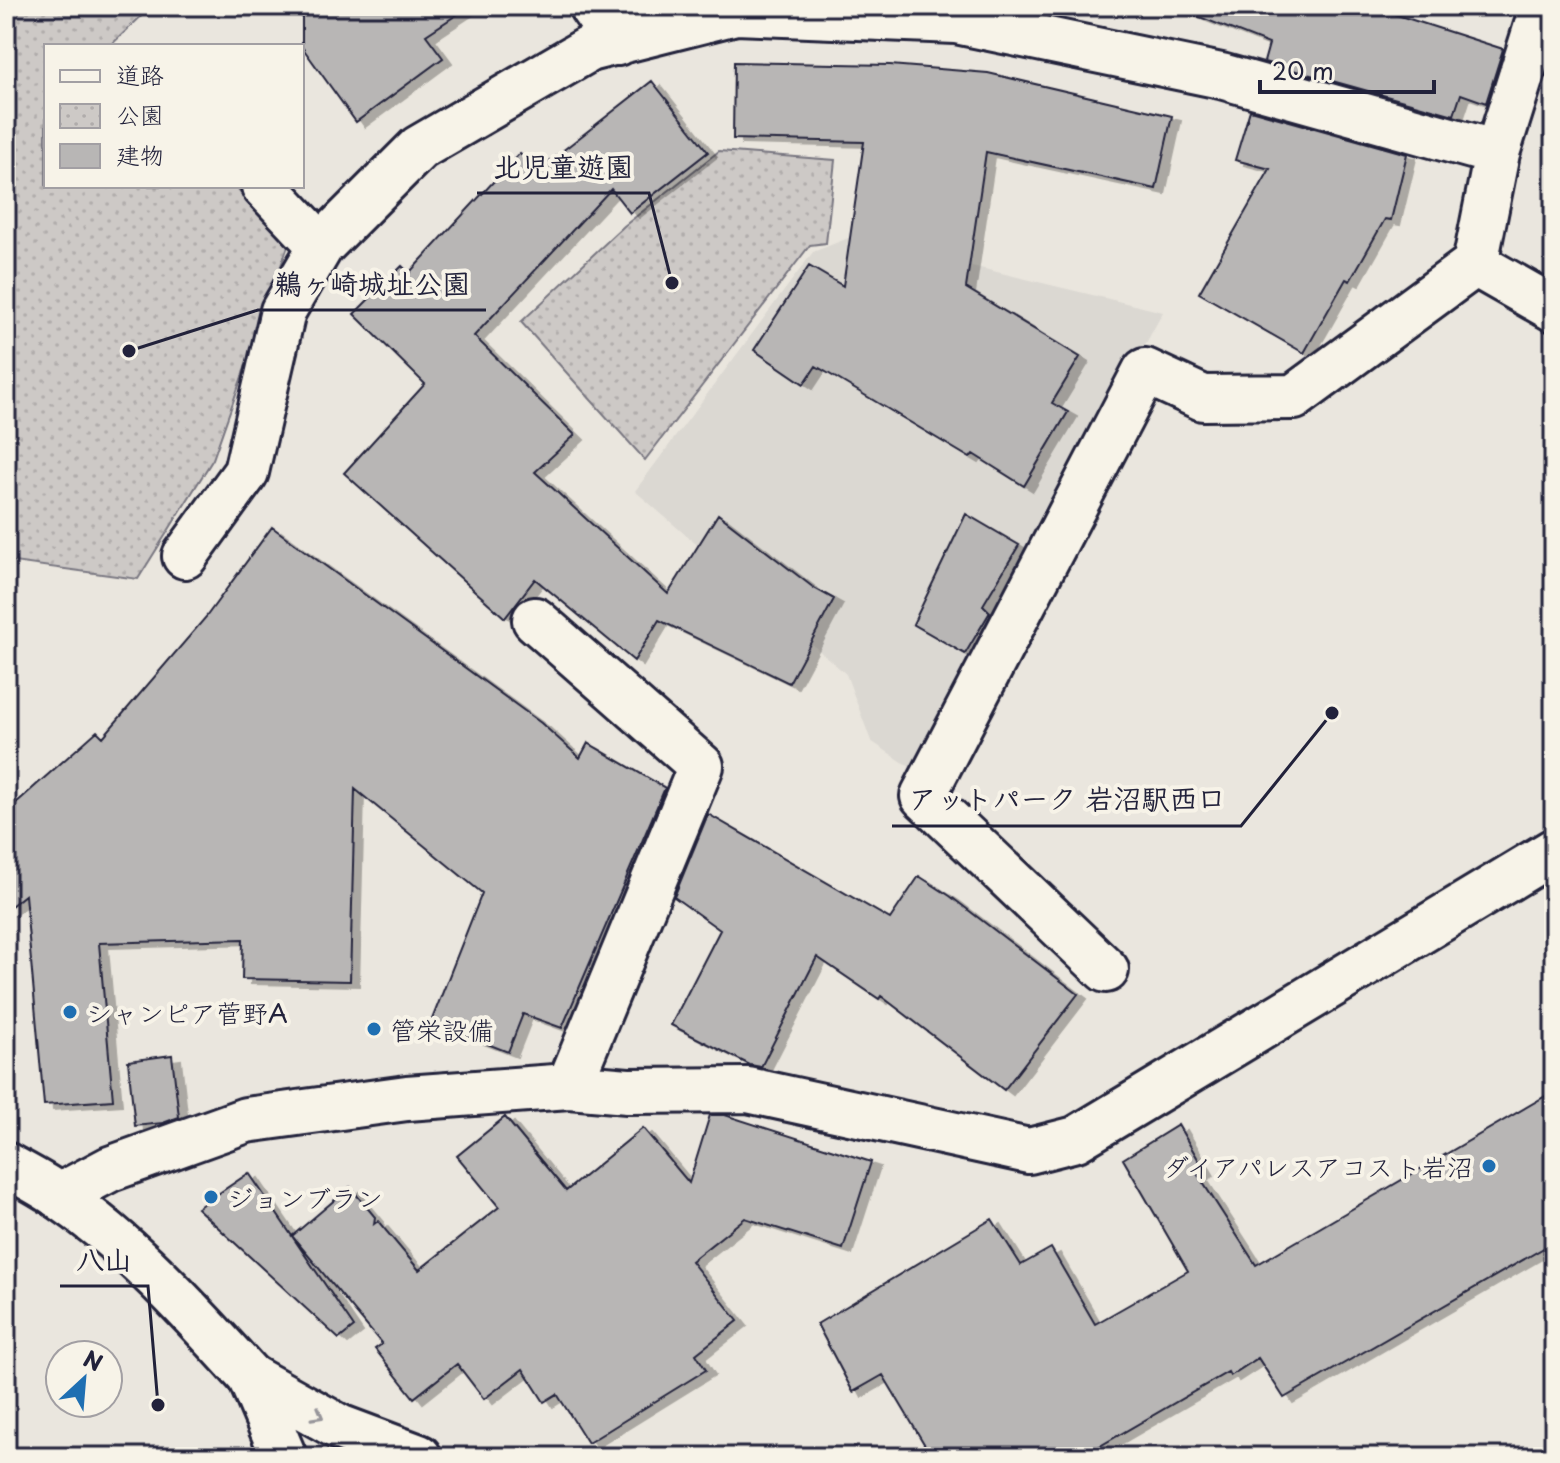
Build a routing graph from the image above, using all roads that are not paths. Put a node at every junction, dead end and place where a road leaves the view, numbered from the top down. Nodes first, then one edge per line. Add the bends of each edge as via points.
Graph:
1 (591, 6) edge
2 (1543, 6) edge
3 (956, 11) edge
4 (617, 43) junction
5 (1497, 153) junction
6 (266, 188) edge
7 (321, 246) junction
8 (1475, 264) junction
9 (1554, 309) edge
10 (185, 556) dead end
11 (535, 620) dead end
12 (1554, 851) edge
13 (1106, 970) dead end
14 (569, 1086) junction
15 (6, 1165) edge
16 (59, 1196) junction
17 (250, 1377) junction
18 (284, 1457) edge
19 (419, 1457) edge

1 - 4 street
2 - 5 street
3 - 4 street via 736,12
3 - 5 street via 1221,76
4 - 7 street via 589,49 419,148
5 - 8 street
6 - 7 street
7 - 10 street via 283,311 246,472
8 - 9 street
8 - 13 street via 1294,397 1203,398 1145,371 930,782 923,796
11 - 14 street via 701,766
12 - 14 street via 1076,1139 1029,1151 748,1090
14 - 16 street via 407,1098 246,1120 110,1169
15 - 16 street
16 - 17 street via 121,1245
17 - 18 street
17 -> 19 street via 339,1427

